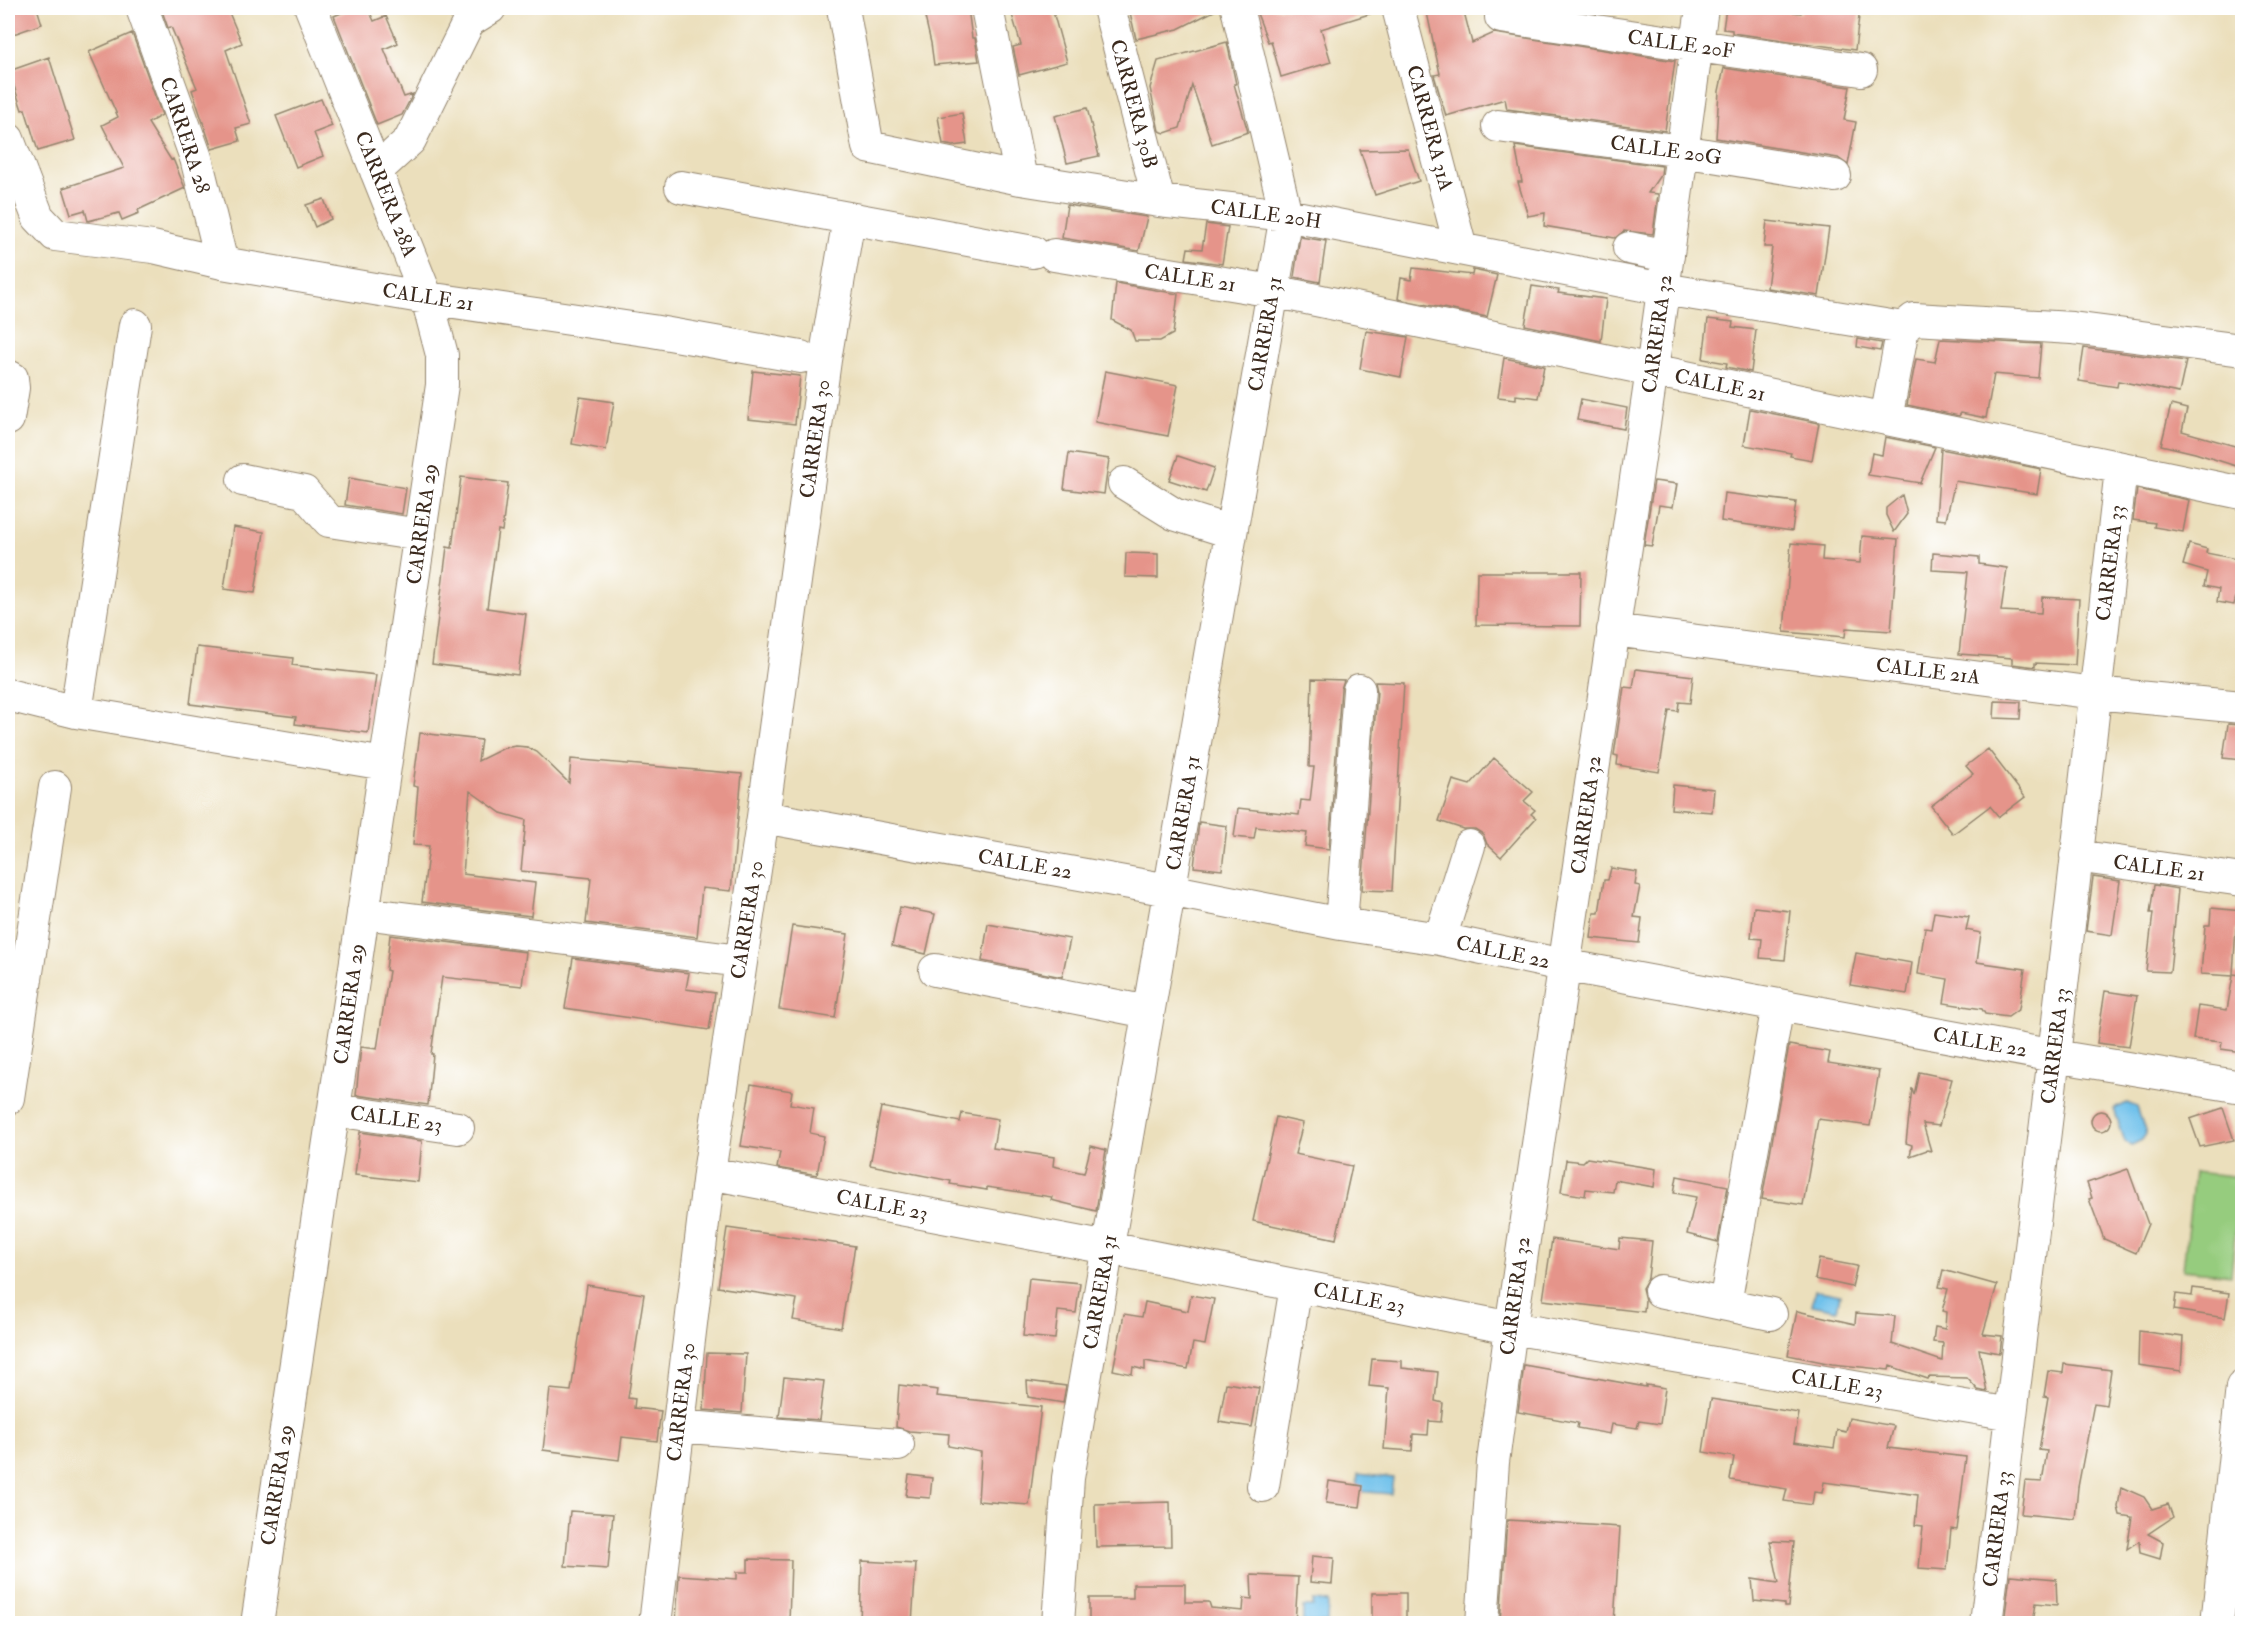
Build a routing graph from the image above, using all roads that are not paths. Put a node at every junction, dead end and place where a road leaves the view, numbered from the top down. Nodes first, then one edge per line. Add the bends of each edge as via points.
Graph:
1 (142, 8) edge
2 (311, 8) edge
3 (843, 8) edge
4 (987, 8) edge
5 (1109, 8) edge
6 (1237, 8) edge
7 (1398, 8) edge
8 (1702, 8) edge
9 (474, 12) edge
10 (1502, 12) edge
11 (1696, 46) junction
12 (1862, 70) dead end
13 (1498, 126) dead end
14 (8, 140) edge
15 (1682, 151) junction
16 (376, 171) junction
17 (1834, 176) dead end
18 (1021, 179) junction
19 (681, 187) dead end
20 (1159, 201) junction
21 (1286, 214) junction
22 (849, 218) junction
23 (1629, 248) dead end
24 (1461, 249) junction
25 (1668, 256) junction
26 (222, 263) junction
27 (1663, 289) junction
28 (1273, 291) junction
29 (427, 297) junction
30 (135, 325) dead end
31 (1903, 328) junction
32 (2242, 350) edge
33 (801, 357) dead end
34 (1652, 370) junction
35 (10, 377) edge
36 (442, 385) joint
37 (8, 419) edge
38 (1886, 419) junction
39 (2121, 469) junction
40 (243, 480) dead end
41 (1124, 483) dead end
42 (2242, 493) edge
43 (1231, 532) junction
44 (420, 535) junction
45 (1613, 630) junction
46 (1359, 690) dead end
47 (2095, 693) junction
48 (8, 695) edge
49 (2242, 707) edge
50 (76, 712) junction
51 (385, 764) junction
52 (55, 787) dead end
53 (763, 818) junction
54 (1469, 846) dead end
55 (2076, 856) junction
56 (2242, 880) edge
57 (1169, 890) junction
58 (363, 913) junction
59 (1341, 924) junction
60 (1440, 939) junction
61 (740, 961) junction
62 (1563, 965) junction
63 (935, 970) dead end
64 (1778, 1005) junction
65 (1148, 1012) junction
66 (2054, 1056) junction
67 (2242, 1087) edge
68 (8, 1098) edge
69 (334, 1110) junction
70 (458, 1128) dead end
71 (709, 1173) junction
72 (1108, 1248) junction
73 (1296, 1286) junction
74 (1660, 1291) dead end
75 (1725, 1304) junction
76 (1771, 1314) dead end
77 (1510, 1328) junction
78 (2242, 1387) edge
79 (2011, 1414) junction
80 (678, 1426) junction
81 (898, 1444) dead end
82 (1263, 1486) dead end
83 (257, 1623) edge
84 (655, 1623) edge
85 (1058, 1623) edge
86 (1482, 1623) edge
87 (1986, 1623) edge
88 (2217, 1623) edge

1 - 26 street, CARRERA 28 via 196,158
2 - 16 street, CARRERA 28A
3 - 18 street, CALLE 20H via 868,147
4 - 18 street
5 - 20 street, CARRERA 30B
6 - 21 street, CARRERA 31
7 - 24 street, CARRERA 31A
8 - 11 street, CARRERA 32
9 - 16 street via 410,140
10 - 11 street, CALLE 20F
11 - 12 street, CALLE 20F
11 - 15 street, CARRERA 32
13 - 15 street, CALLE 20G
14 - 26 street, CALLE 21 via 38,217 55,235 153,248
15 - 17 street, CALLE 20G
15 - 25 street, CARRERA 32
16 - 29 street, CARRERA 28A
18 - 20 street, CALLE 20H
19 - 22 street, CALLE 21
20 - 21 street, CALLE 20H
21 - 24 street, CALLE 20H
21 - 28 street, CARRERA 31
22 - 28 street, CALLE 21
22 - 53 street, CARRERA 30 via 825,360
23 - 25 street
24 - 27 street, CALLE 20H
25 - 27 street, CARRERA 32
26 - 29 street, CALLE 21
27 - 31 street, CALLE 20H
27 - 34 street, CARRERA 32
28 - 34 street, CALLE 21
28 - 43 street, CARRERA 31
29 - 33 street, CALLE 21
29 - 36 street, CARRERA 28A via 442,355
30 - 50 street
31 - 32 street via 1914,319 2072,327
31 - 38 street
34 - 38 street, CALLE 21
34 - 45 street, CARRERA 32
35 - 37 street via 13,388
36 - 44 street, CARRERA 29
38 - 39 street, CALLE 21
39 - 42 street, CALLE 21
39 - 47 street, CARRERA 33
40 - 44 street via 304,492 329,521
41 - 43 street via 1174,514
43 - 57 street, CARRERA 31
44 - 51 street, CARRERA 29
45 - 47 street, CALLE 21A
45 - 62 street, CARRERA 32
46 - 59 street
47 - 49 street, CALLE 21A
47 - 55 street, CARRERA 33
48 - 50 street
50 - 51 street
51 - 58 street, CARRERA 29
52 - 68 street
53 - 57 street, CALLE 22
53 - 61 street, CARRERA 30
54 - 60 street
55 - 56 street, CALLE 21
55 - 66 street, CARRERA 33
57 - 59 street, CALLE 22
57 - 65 street, CARRERA 31
58 - 61 street
58 - 69 street, CARRERA 29
59 - 60 street, CALLE 22
60 - 62 street, CALLE 22
61 - 71 street, CARRERA 30
62 - 64 street, CALLE 22
62 - 77 street, CARRERA 32
63 - 65 street
64 - 66 street, CALLE 22
64 - 75 street
65 - 72 street, CARRERA 31
66 - 67 street, CALLE 22
66 - 79 street, CARRERA 33
69 - 70 street, CALLE 23
69 - 83 street, CARRERA 29
71 - 72 street, CALLE 23
71 - 80 street, CARRERA 30
72 - 73 street, CALLE 23
72 - 85 street, CARRERA 31 via 1068,1478
73 - 77 street, CALLE 23
73 - 82 street
74 - 75 street
75 - 76 street
77 - 79 street, CALLE 23
77 - 86 street, CARRERA 32 via 1493,1462
78 - 88 street
79 - 87 street, CARRERA 33
80 - 81 street
80 - 84 street, CARRERA 30

